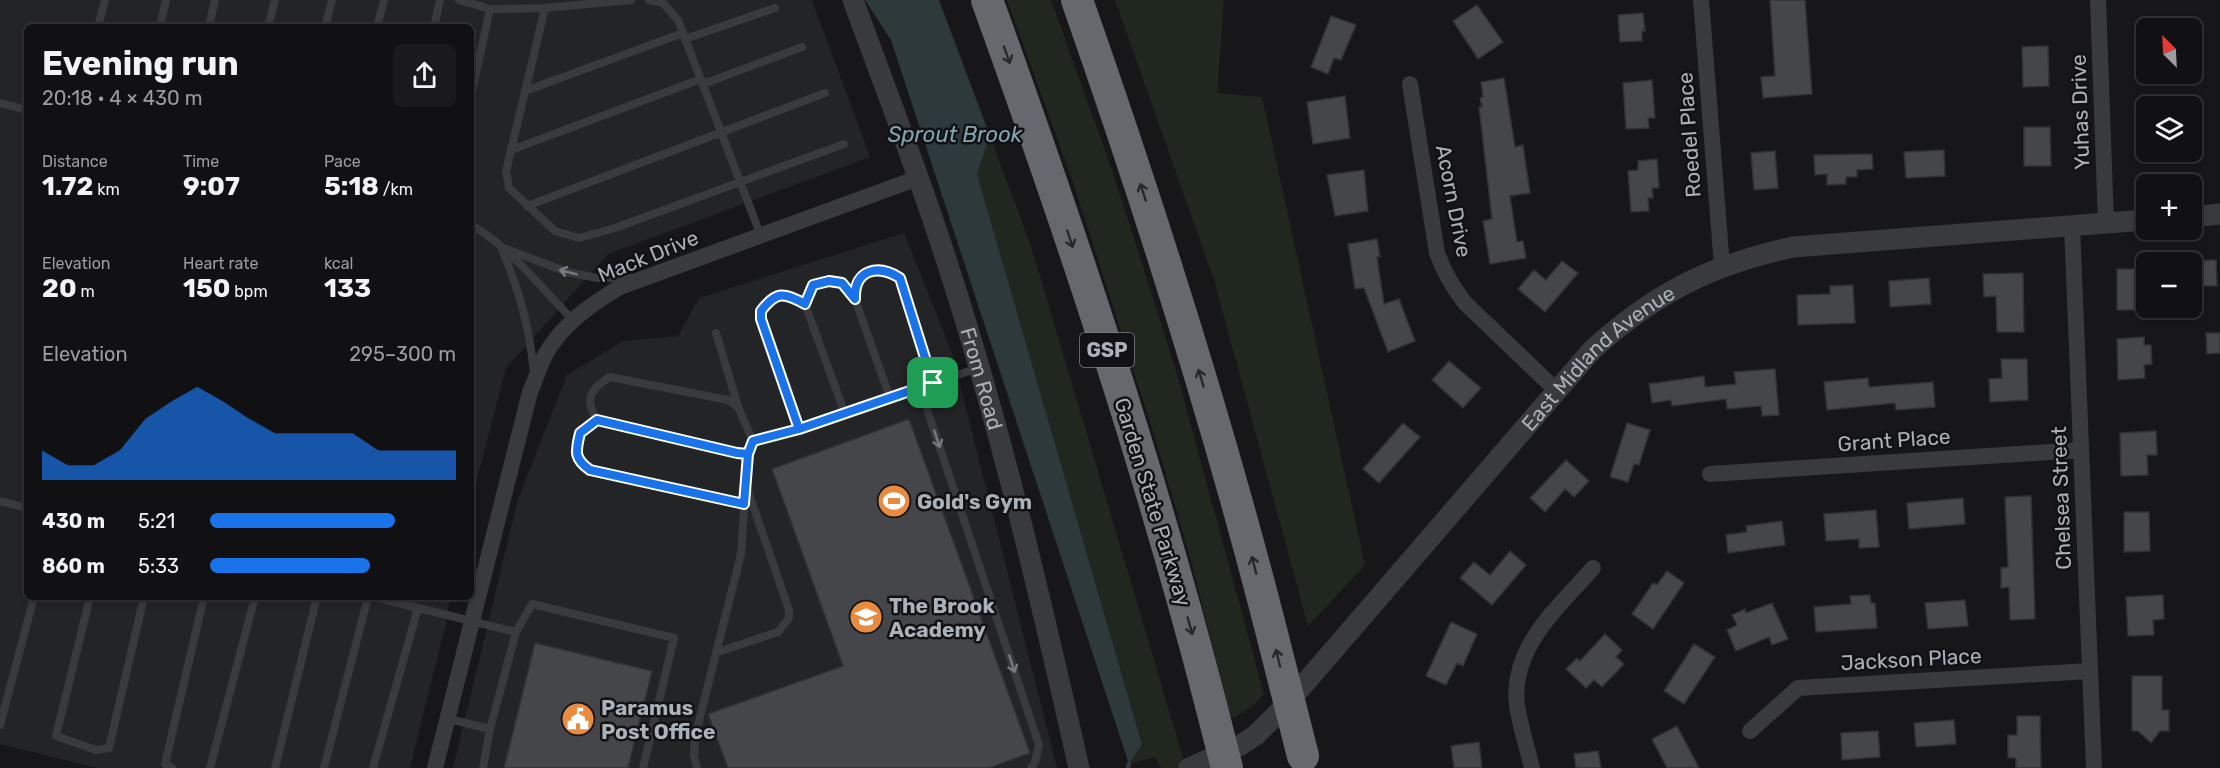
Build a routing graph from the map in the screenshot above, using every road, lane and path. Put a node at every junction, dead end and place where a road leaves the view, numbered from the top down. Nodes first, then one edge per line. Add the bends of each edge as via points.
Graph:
1 (105, 0) edge
2 (166, 0) edge
3 (215, 0) edge
4 (275, 0) edge
5 (332, 0) edge
6 (384, 0) edge
7 (440, 0) edge
8 (459, 0) edge
9 (631, 0) edge
10 (649, 0) edge
11 (853, 0) edge
12 (987, 0) edge
13 (1077, 0) edge
14 (1701, 0) edge
15 (2098, 0) edge
16 (546, 8) junction
17 (775, 8) dead end
18 (490, 9) junction
19 (99, 24) edge
20 (161, 24) edge
21 (210, 24) edge
22 (269, 24) edge
23 (326, 24) edge
24 (378, 24) edge
25 (435, 24) edge
26 (684, 36) junction
27 (802, 46) dead end
28 (474, 82) edge
29 (702, 82) junction
30 (1410, 84) dead end
31 (525, 91) junction
32 (825, 93) dead end
33 (0, 103) edge
34 (24, 109) edge
35 (721, 132) junction
36 (844, 144) dead end
37 (511, 150) junction
38 (918, 178) junction
39 (740, 182) junction
40 (527, 206) junction
41 (2220, 214) edge
42 (2202, 216) edge
43 (2136, 221) edge
44 (2106, 223) junction
45 (2072, 225) junction
46 (474, 227) edge
47 (761, 236) junction
48 (501, 247) junction
49 (1722, 266) junction
50 (647, 278) junction
51 (855, 299) junction
52 (805, 304) junction
53 (573, 320) junction
54 (716, 333) dead end
55 (979, 368) junction
56 (534, 382) junction
57 (933, 383) junction
58 (1556, 390) junction
59 (890, 398) junction
60 (738, 407) junction
61 (845, 414) junction
62 (597, 420) junction
63 (799, 429) junction
64 (753, 441) junction
65 (2081, 450) junction
66 (748, 454) junction
67 (1710, 474) dead end
68 (746, 484) junction
69 (1, 504) edge
70 (744, 504) junction
71 (24, 508) edge
72 (1593, 568) dead end
73 (32, 600) edge
74 (89, 600) edge
75 (143, 600) edge
76 (203, 600) edge
77 (254, 600) edge
78 (316, 600) edge
79 (367, 600) edge
80 (385, 600) edge
81 (418, 609) junction
82 (473, 623) junction
83 (516, 632) junction
84 (718, 652) junction
85 (2090, 671) junction
86 (449, 719) junction
87 (0, 725) edge
88 (490, 729) junction
89 (1750, 731) dead end
90 (1305, 762) edge
91 (172, 768) edge
92 (210, 768) edge
93 (275, 768) edge
94 (324, 768) edge
95 (373, 768) edge
96 (435, 768) edge
97 (483, 768) edge
98 (643, 768) edge
99 (697, 768) edge
100 (1031, 768) edge
101 (1079, 768) edge
102 (1189, 768) edge
103 (1227, 768) edge
104 (1532, 768) edge
105 (2094, 768) edge

1 - 19 lane
2 - 20 lane
3 - 21 lane
4 - 22 lane
5 - 23 lane
6 - 24 lane
7 - 25 lane
8 - 18 lane
9 - 16 lane
10 - 26 lane via 663,3 678,20
11 - 38 street, From Road
12 -> 103 highway, Garden State Parkway / GSP, bridge via 1139,448
90 -> 13 highway, bridge via 1240,511 1187,330
14 - 49 street, Roedel Place
15 - 44 street, Yuhas Drive
16 - 18 lane
16 - 31 lane
17 - 26 lane
18 - 28 lane
26 - 29 lane
26 - 31 lane
27 - 29 lane
29 - 35 lane
29 - 37 lane
30 - 58 street, Acorn Drive via 1442,267 1465,303
31 - 37 lane
32 - 35 lane
33 - 34 lane
35 - 39 lane
35 - 40 lane
36 - 39 lane
37 - 40 lane via 506,171 509,188
38 - 47 street, Mack Drive
38 - 55 street, From Road
39 - 40 lane via 579,238 555,231
39 - 47 lane
41 - 42 street
43 - 44 street, East Midland Avenue
44 - 45 street, East Midland Avenue
45 - 49 street, East Midland Avenue via 1810,245
45 - 65 street, Chelsea Street
46 - 48 lane
47 - 50 street, Mack Drive
50 -> 48 lane via 597,278 567,273
48 - 53 lane
48 - 56 lane via 523,304
49 - 58 street, East Midland Avenue via 1679,286 1621,324
50 - 53 street, Mack Drive via 620,287
51 - 52 lane via 842,283 829,281 813,285
51 - 57 lane via 855,286 874,270 888,271 900,278
51 - 59 lane
52 - 61 lane
52 - 63 lane via 784,294 771,299 761,311
53 - 56 street, Mack Drive via 544,357
54 - 60 lane
55 - 57 lane
55 - 101 street, From Road via 1036,582
56 - 82 street, Mack Drive
57 - 59 lane
57 -> 100 lane via 926,400 928,412 1039,745
58 - 102 street, East Midland Avenue via 1256,735
59 - 61 lane
60 - 62 lane via 728,400 610,376 597,384 590,396 590,409
60 - 64 lane
61 - 63 lane
62 - 66 lane
62 - 70 lane via 580,433 576,452 581,464 590,470
63 - 64 lane
64 - 66 lane
65 - 67 street, Grant Place
65 - 85 street, Chelsea Street
66 - 68 lane
68 - 70 lane
68 - 84 lane via 789,618 778,632
69 - 71 lane
70 - 84 lane via 741,554
72 - 104 street via 1535,635 1520,666 1517,704
73 - 87 lane
74 - 75 lane via 56,736 96,750 109,748
76 - 91 lane via 165,764
77 - 92 lane
78 - 93 lane
79 - 94 lane
80 - 81 lane
81 - 82 lane
81 - 95 lane
82 - 83 lane
82 - 86 street, Mack Drive
83 - 88 lane
83 - 98 lane via 532,604 674,638
84 - 99 lane via 695,737
85 - 89 street, Jackson Place via 1798,688
85 - 105 street, Chelsea Street
86 - 88 lane
86 - 96 street, Mack Drive
88 - 97 lane

